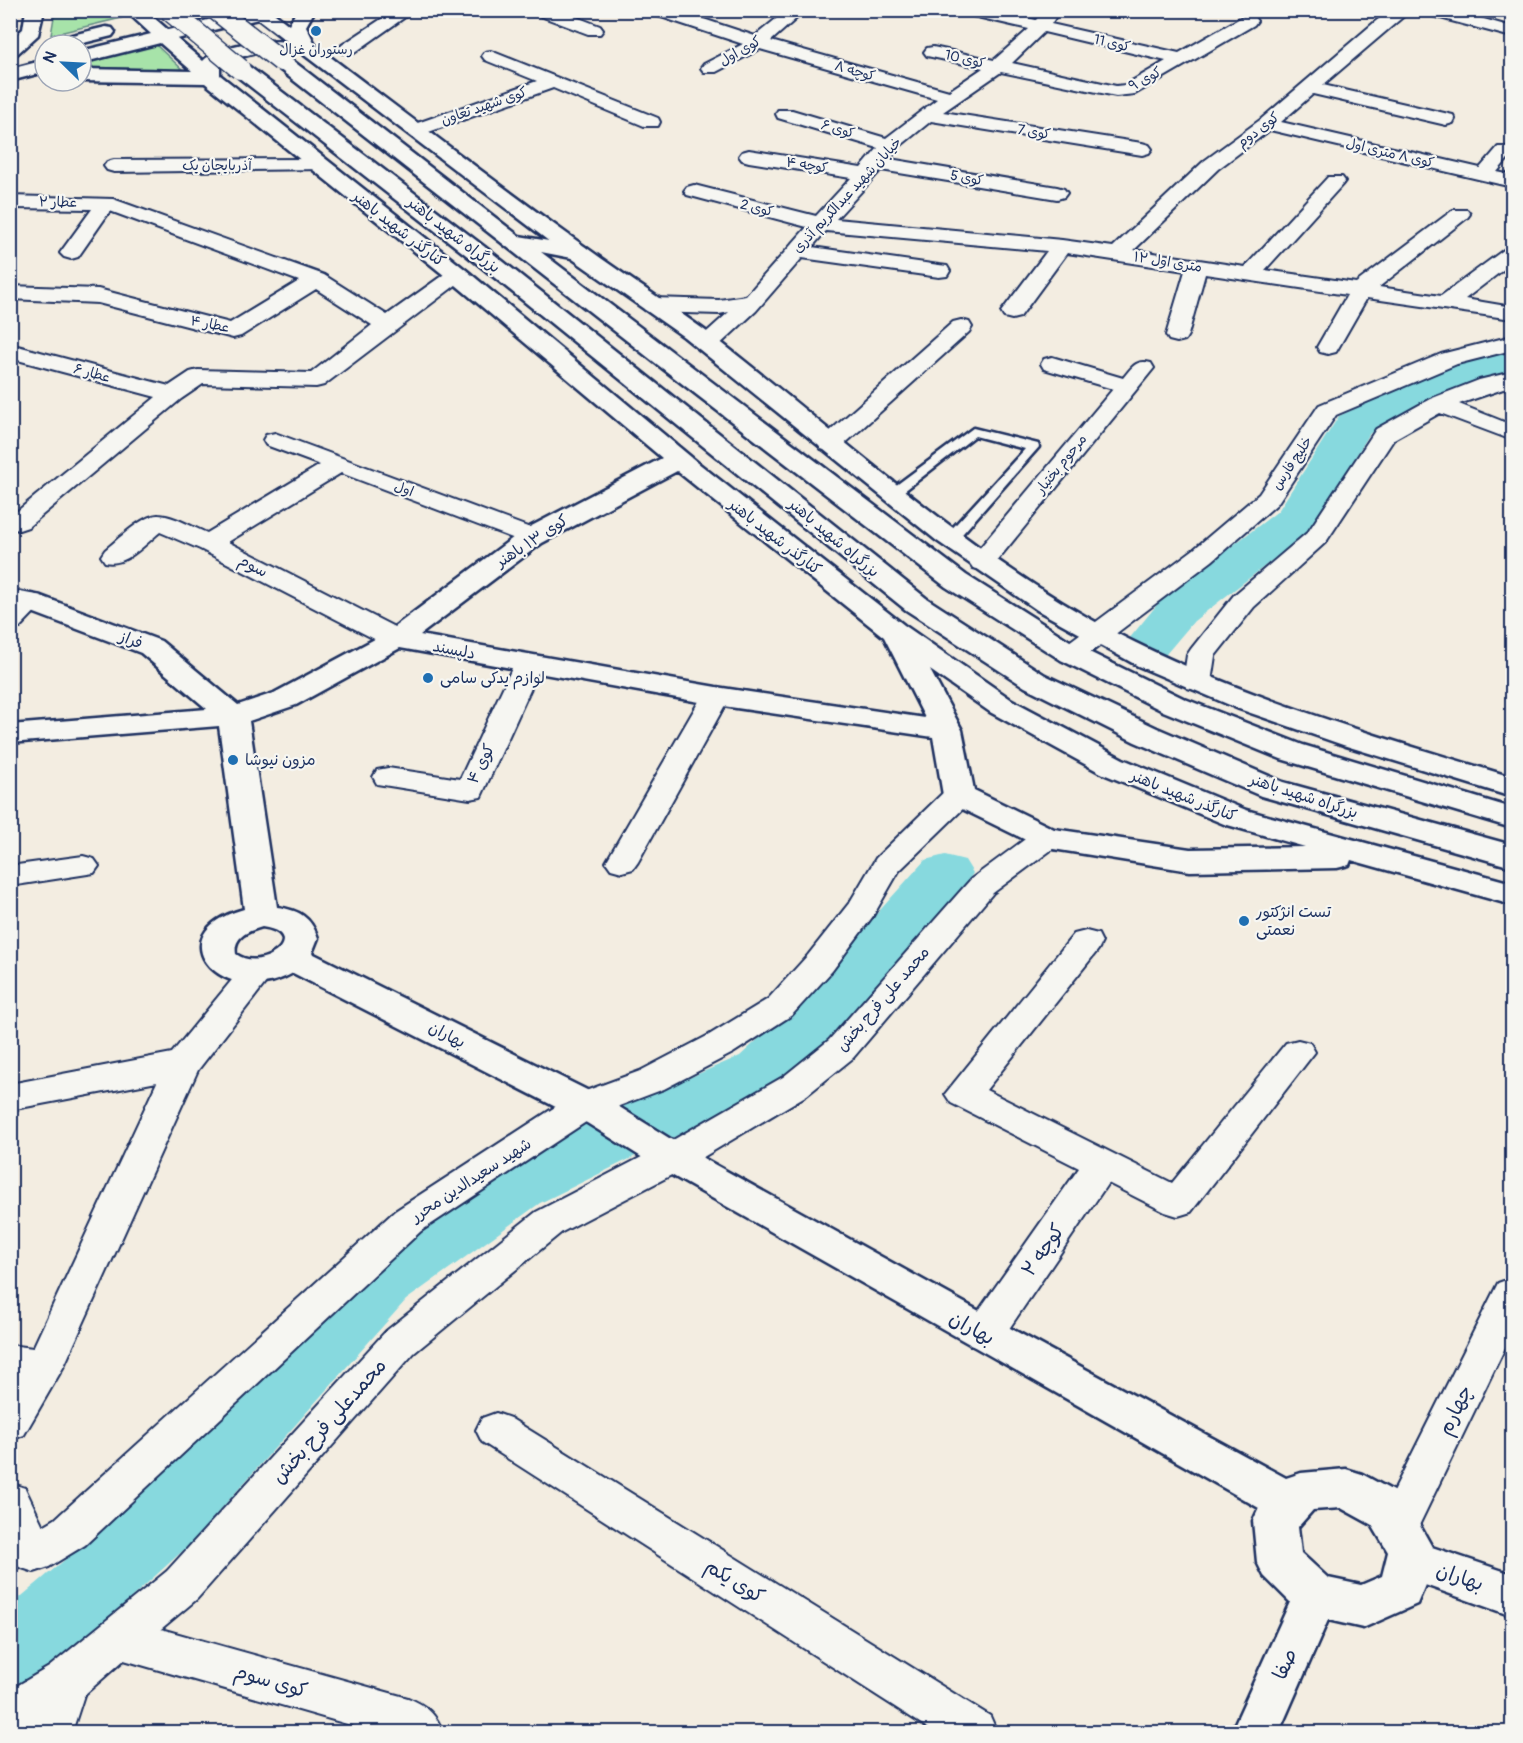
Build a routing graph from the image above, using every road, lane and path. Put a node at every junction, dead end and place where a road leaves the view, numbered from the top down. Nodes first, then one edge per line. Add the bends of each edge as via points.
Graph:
1 (35, 10) edge
2 (192, 10) edge
3 (216, 10) edge
4 (306, 10) edge
5 (407, 10) edge
6 (541, 10) edge
7 (658, 10) edge
8 (798, 10) edge
9 (970, 10) edge
10 (1403, 10) edge
11 (1431, 10) edge
12 (262, 11) edge
13 (1047, 19) edge
14 (154, 20) edge
15 (1248, 21) dead end
16 (594, 30) dead end
17 (1512, 32) edge
18 (93, 35) edge
19 (758, 43) junction
20 (348, 49) dead end
21 (10, 50) edge
22 (93, 51) edge
23 (309, 51) junction
24 (933, 52) dead end
25 (33, 53) edge
26 (10, 56) edge
27 (491, 56) dead end
28 (1182, 59) junction
29 (996, 66) junction
30 (710, 68) dead end
31 (33, 70) edge
32 (93, 75) edge
33 (33, 76) edge
34 (210, 76) junction
35 (10, 77) edge
36 (552, 82) junction
37 (1311, 88) junction
38 (953, 98) junction
39 (785, 114) dead end
40 (926, 115) junction
41 (1446, 119) dead end
42 (651, 122) dead end
43 (1267, 124) junction
44 (416, 130) junction
45 (890, 145) junction
46 (1142, 149) dead end
47 (1506, 152) dead end
48 (749, 156) dead end
49 (319, 165) junction
50 (114, 166) dead end
51 (871, 168) junction
52 (1484, 175) junction
53 (1335, 180) dead end
54 (1512, 181) edge
55 (694, 191) dead end
56 (1057, 193) dead end
57 (10, 202) edge
58 (106, 203) junction
59 (1460, 214) dead end
60 (821, 224) junction
61 (516, 241) junction
62 (1062, 246) junction
63 (795, 251) junction
64 (577, 252) junction
65 (71, 253) dead end
66 (1512, 253) edge
67 (1118, 254) junction
68 (1197, 266) junction
69 (939, 271) dead end
70 (1250, 274) junction
71 (458, 275) junction
72 (316, 280) junction
73 (1361, 290) junction
74 (10, 292) edge
75 (753, 302) junction
76 (1446, 303) junction
77 (653, 305) junction
78 (1012, 312) dead end
79 (1512, 313) edge
80 (387, 325) junction
81 (961, 327) dead end
82 (1177, 335) dead end
83 (1512, 343) edge
84 (707, 344) junction
85 (1328, 347) dead end
86 (10, 351) edge
87 (1052, 364) dead end
88 (1143, 368) dead end
89 (1512, 379) edge
90 (1126, 386) junction
91 (173, 394) junction
92 (1438, 404) junction
93 (1512, 433) edge
94 (275, 440) dead end
95 (830, 444) junction
96 (683, 463) junction
97 (339, 464) junction
98 (894, 492) junction
99 (780, 493) junction
100 (10, 519) edge
101 (532, 537) junction
102 (951, 538) junction
103 (832, 539) junction
104 (209, 543) junction
105 (114, 556) dead end
106 (982, 562) junction
107 (17, 607) edge
108 (884, 623) junction
109 (1099, 635) junction
110 (396, 639) junction
111 (1071, 654) junction
112 (528, 664) junction
113 (1197, 682) junction
114 (716, 696) junction
115 (233, 716) junction
116 (946, 730) junction
117 (10, 734) edge
118 (388, 777) dead end
119 (1512, 787) edge
120 (959, 795) junction
121 (1512, 818) edge
122 (1047, 838) junction
123 (1371, 856) junction
124 (1512, 856) edge
125 (622, 862) dead end
126 (83, 866) dead end
127 (10, 876) edge
128 (1512, 894) edge
129 (262, 916) junction
130 (1086, 942) dead end
131 (293, 957) junction
132 (257, 972) junction
133 (1298, 1052) dead end
134 (183, 1064) junction
135 (10, 1097) edge
136 (592, 1109) junction
137 (664, 1153) junction
138 (1101, 1165) junction
139 (1512, 1294) edge
140 (984, 1334) junction
141 (27, 1364) edge
142 (10, 1423) edge
143 (496, 1430) dead end
144 (10, 1501) edge
145 (1291, 1503) junction
146 (1403, 1543) junction
147 (22, 1560) edge
148 (1512, 1595) edge
149 (1315, 1596) junction
150 (118, 1638) junction
151 (64, 1682) junction
152 (10, 1715) edge
153 (410, 1728) edge
154 (49, 1732) edge
155 (974, 1732) edge
156 (1255, 1732) edge

1 - 21 main road via 32,32
2 - 14 main road
3 - 61 main road, بزرگراه شهید باهنر, bridge
4 - 23 main road via 297,26
5 - 20 street
6 - 16 street
7 - 19 street, کوچه ۸
8 - 19 street, کوی اول
9 - 13 street, کوی 11
10 - 37 street, کوی دوم
11 - 17 street
12 - 14 main road
12 - 23 main road
13 - 28 street, کوی 11
13 - 29 street, خیابان شهید عبدالکریم آذری
14 - 18 main road
14 - 22 main road
14 - 34 main road, کنارگذر شهید باهنر
14 - 99 main road, بزرگراه شهید باهنر, bridge via 240,69
15 - 28 street, کوی ۹
19 - 30 street, کوی اول
19 - 38 street, کوچه ۸
23 - 34 main road via 276,45 237,50 211,62
23 - 44 main road
24 - 29 street, کوی 10
25 - 26 main road
27 - 36 street
28 - 29 street, کوی ۹ via 1129,90 1116,91
29 - 38 street, خیابان شهید عبدالکریم آذری
31 - 35 main road
32 - 34 main road
33 - 35 main road
34 - 49 main road, کنارگذر شهید باهنر
36 - 42 street
36 - 44 street, کوی شهید تعاون
37 - 41 street
37 - 43 street, کوی دوم
38 - 40 street, خیابان شهید عبدالکریم آذری
39 - 45 street, کوی ۶
40 - 45 street, خیابان شهید عبدالکریم آذری
40 - 46 street, کوی 7
43 - 52 street, کوی ۸ متری اول
43 - 67 street, کوی دوم via 1211,165
44 - 64 main road
45 - 51 street, خیابان شهید عبدالکریم آذری
47 - 52 street
48 - 51 street, کوچه ۴
49 - 50 street, آذربایجان یک
49 - 71 main road, کنارگذر شهید باهنر
51 - 56 street, کوی 5
51 - 60 street, خیابان شهید عبدالکریم آذری
52 - 54 street, کوی ۸ متری اول
53 - 70 street
55 - 60 street, کوی 2
57 - 58 street, عطار ۲
58 - 65 street
58 - 72 street, عطار ۲
59 - 73 street
60 - 62 street, ۱۲ متری اول
60 - 63 street, خیابان شهید عبدالکریم آذری
61 - 64 main road
61 - 111 main road, بزرگراه شهید باهنر via 956,581
62 - 67 street, ۱۲ متری اول
62 - 78 street
63 - 69 street
63 - 75 street, خیابان شهید عبدالکریم آذری
64 - 77 main road
66 - 76 street
67 - 68 street, ۱۲ متری اول
68 - 70 street, ۱۲ متری اول
68 - 82 street
70 - 73 street, ۱۲ متری اول
71 - 80 street
71 - 96 main road, کنارگذر شهید باهنر
72 - 74 street, عطار ۴ via 232,331 98,297
72 - 80 street
73 - 76 street, ۱۲ متری اول
73 - 85 street
75 - 77 street via 719,307
75 - 84 street, خیابان شهید عبدالکریم آذری
76 - 79 street, ۱۲ متری اول
77 - 84 main road
80 - 91 street via 316,380 198,377
81 - 95 street
83 - 109 street, خلیج فارس via 1449,359 1327,410 1268,499
84 - 95 main road
86 - 91 street, عطار ۶
87 - 90 street
88 - 90 street, مرحوم بختیار
89 - 92 street
90 - 106 street, مرحوم بختیار
91 - 100 street via 19,522
92 - 93 street
92 - 113 street via 1385,434 1317,537 1244,601 1201,655
94 - 97 street, اول
95 - 98 main road
96 - 99 main road
96 - 101 main road, کوی ۱۳ باهنر
96 - 108 main road, کنارگذر شهید باهنر
97 - 101 street, اول
97 - 104 street
98 - 102 main road
98 - 102 lane via 973,432 1033,447
99 - 103 main road, بزرگراه شهید باهنر
101 - 110 main road, کوی ۱۳ باهنر
102 - 106 main road
103 - 108 main road
103 - 124 main road, بزرگراه شهید باهنر via 916,604 1035,681 1146,735 1272,789
104 - 105 street, سوم via 158,522
104 - 110 street, سوم
106 - 109 main road
107 - 115 main road, فراز via 151,647
108 - 116 main road
108 - 123 main road, کنارگذر شهید باهنر via 1002,706 1112,766 1235,817
109 - 111 street, خلیج فارس
109 - 113 main road
110 - 112 main road, دلپسند
110 - 115 main road via 285,699
111 - 121 main road, بزرگراه شهید باهنر via 1174,705 1292,752
112 - 114 main road, دلپسند
112 - 118 street, کوی ۴ via 470,790
113 - 119 main road via 1309,725
114 - 116 main road, دلپسند
114 - 125 street
115 - 117 main road
115 - 129 main road
116 - 120 main road
120 - 122 main road
120 - 136 street, شهید سعیدالدین محرر via 887,865 862,908 780,1007 721,1044
122 - 123 main road via 1190,860
122 - 137 street, محمد علی فرح بخش via 982,886 841,1048 795,1086
123 - 128 main road, کنارگذر شهید باهنر
126 - 127 street
129 - 131 main road via 286,919 301,931 303,940
129 - 132 main road via 241,921 225,932 218,952 230,968
130 - 138 street via 963,1094
131 - 132 main road via 271,970
131 - 136 main road, بهاران
132 - 134 street
133 - 138 street via 1178,1202
134 - 135 street
134 - 141 street
136 - 137 main road, بهاران
136 - 147 street, شهید سعیدالدین محرر via 408,1221 70,1532
137 - 140 main road, بهاران
137 - 150 street, محمدعلی فرح بخش via 549,1222 400,1342 182,1585
138 - 140 street, کوچه ۲
139 - 146 street, چهارم
140 - 145 main road, بهاران
141 - 142 street
143 - 155 street, کوی یکم
144 - 147 street, شهید سعیدالدین محرر
145 - 146 main road via 1301,1492 1346,1488 1388,1511
145 - 149 main road via 1275,1521 1280,1562
146 - 148 main road, بهاران
146 - 149 main road via 1401,1589 1363,1607
149 - 156 main road, صفا
150 - 151 street, محمدعلی فرح بخش
150 - 153 street, کوی سوم
151 - 152 street, محمدعلی فرح بخش
151 - 154 street

